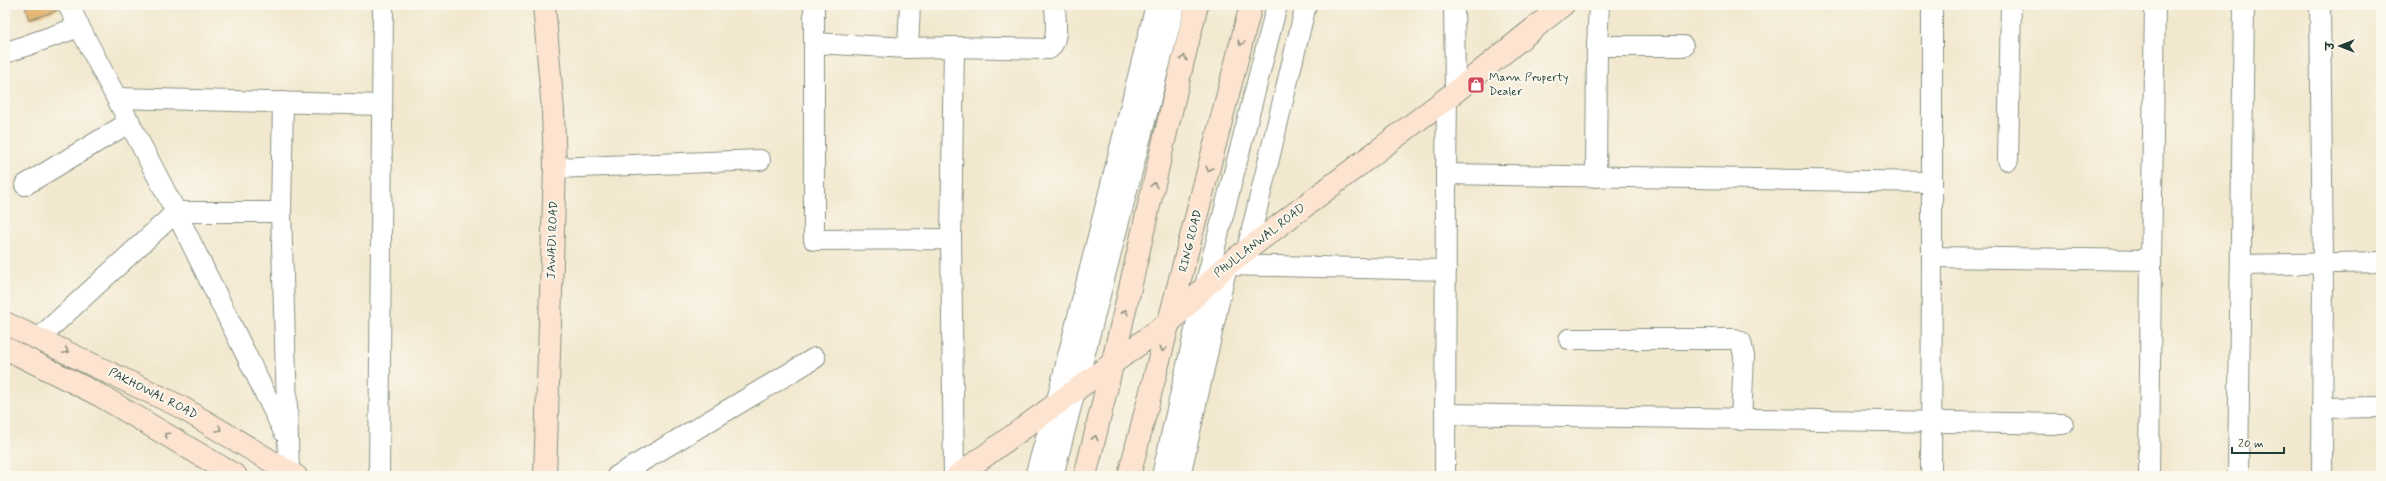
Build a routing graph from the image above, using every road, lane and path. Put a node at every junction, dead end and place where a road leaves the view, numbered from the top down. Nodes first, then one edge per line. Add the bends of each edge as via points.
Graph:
1 (68, 5) edge
2 (383, 5) edge
3 (544, 5) edge
4 (814, 5) edge
5 (910, 5) edge
6 (1055, 5) edge
7 (1156, 5) edge
8 (1175, 5) edge
9 (1197, 5) edge
10 (1251, 5) edge
11 (1277, 5) edge
12 (1306, 5) edge
13 (1454, 5) edge
14 (1563, 5) edge
15 (1599, 5) edge
16 (1932, 5) edge
17 (2011, 5) edge
18 (2155, 5) edge
19 (2244, 5) edge
20 (2320, 5) edge
21 (79, 28) junction
22 (814, 43) junction
23 (1597, 46) junction
24 (1683, 46) dead end
25 (954, 47) junction
26 (908, 48) junction
27 (5, 53) edge
28 (1451, 95) junction
29 (117, 98) junction
30 (283, 102) junction
31 (382, 105) junction
32 (130, 122) junction
33 (760, 160) dead end
34 (2008, 160) dead end
35 (555, 168) junction
36 (1446, 174) junction
37 (1596, 177) junction
38 (1932, 182) junction
39 (25, 185) dead end
40 (176, 212) junction
41 (281, 212) junction
42 (950, 239) junction
43 (1247, 250) junction
44 (1932, 257) junction
45 (2151, 260) junction
46 (2323, 262) junction
47 (2381, 262) edge
48 (1227, 265) junction
49 (2241, 265) junction
50 (1446, 270) junction
51 (1205, 286) junction
52 (1171, 321) junction
53 (5, 323) edge
54 (38, 339) junction
55 (1569, 339) dead end
56 (5, 348) edge
57 (815, 358) dead end
58 (1114, 362) junction
59 (1075, 390) junction
60 (1056, 404) junction
61 (2381, 407) edge
62 (2322, 408) junction
63 (1445, 414) junction
64 (1741, 420) junction
65 (1931, 423) junction
66 (2062, 424) dead end
67 (287, 439) junction
68 (292, 474) edge
69 (236, 476) edge
70 (378, 476) edge
71 (545, 476) edge
72 (617, 476) edge
73 (956, 476) edge
74 (1035, 476) edge
75 (1053, 476) edge
76 (1085, 476) edge
77 (1129, 476) edge
78 (1162, 476) edge
79 (1180, 476) edge
80 (1445, 476) edge
81 (1931, 476) edge
82 (2149, 476) edge
83 (2238, 476) edge
84 (2322, 476) edge

1 - 21 street
2 - 31 street
3 - 35 street, JAWADI ROAD
4 - 22 street
5 - 26 street
6 - 25 street via 1055,38 1053,46 1049,49
7 - 60 street
8 - 59 street
58 -> 9 street
10 -> 52 street, RING ROAD
11 - 51 street
12 - 43 street
13 - 28 street
14 - 28 street, PHULLANWAL ROAD
15 - 23 street
16 - 38 street
17 - 34 street
18 - 45 street
19 - 49 street
20 - 46 street
21 - 27 street
21 - 29 street
22 - 26 street
22 - 42 street via 814,240
23 - 24 street
23 - 37 street
25 - 26 street
25 - 42 street
28 - 36 street
28 - 43 street, PHULLANWAL ROAD
29 - 30 street
29 - 32 street
30 - 31 street
30 - 41 street
31 - 70 street
32 - 39 street
32 - 40 street
33 - 35 street
35 - 71 street, JAWADI ROAD
36 - 37 street
36 - 50 street
37 - 38 street
38 - 44 street
40 - 41 street
40 - 54 street
40 - 67 street
41 - 67 street
42 - 73 street
43 - 48 street, PHULLANWAL ROAD
44 - 45 street
44 - 65 street
45 - 82 street
46 - 47 street
46 - 49 street
46 - 62 street
48 - 50 street
48 - 51 street, PHULLANWAL ROAD
48 - 79 street
49 - 83 street
50 - 63 street
51 - 52 street, PHULLANWAL ROAD
51 - 78 street
52 - 58 street, PHULLANWAL ROAD
52 -> 77 street, RING ROAD
53 - 54 street, PAKHOWAL ROAD
54 -> 68 street, PAKHOWAL ROAD via 179,406
55 - 64 street via 1734,339 1741,342 1744,356
69 -> 56 street, PAKHOWAL ROAD via 101,396
57 - 72 street
58 - 59 street, PHULLANWAL ROAD
76 -> 58 street
59 - 60 street, PHULLANWAL ROAD
59 - 75 street
60 - 73 street, PHULLANWAL ROAD
60 - 74 street
61 - 62 street
62 - 84 street
63 - 64 street
63 - 80 street
64 - 65 street
65 - 66 street
65 - 81 street
67 - 68 street

